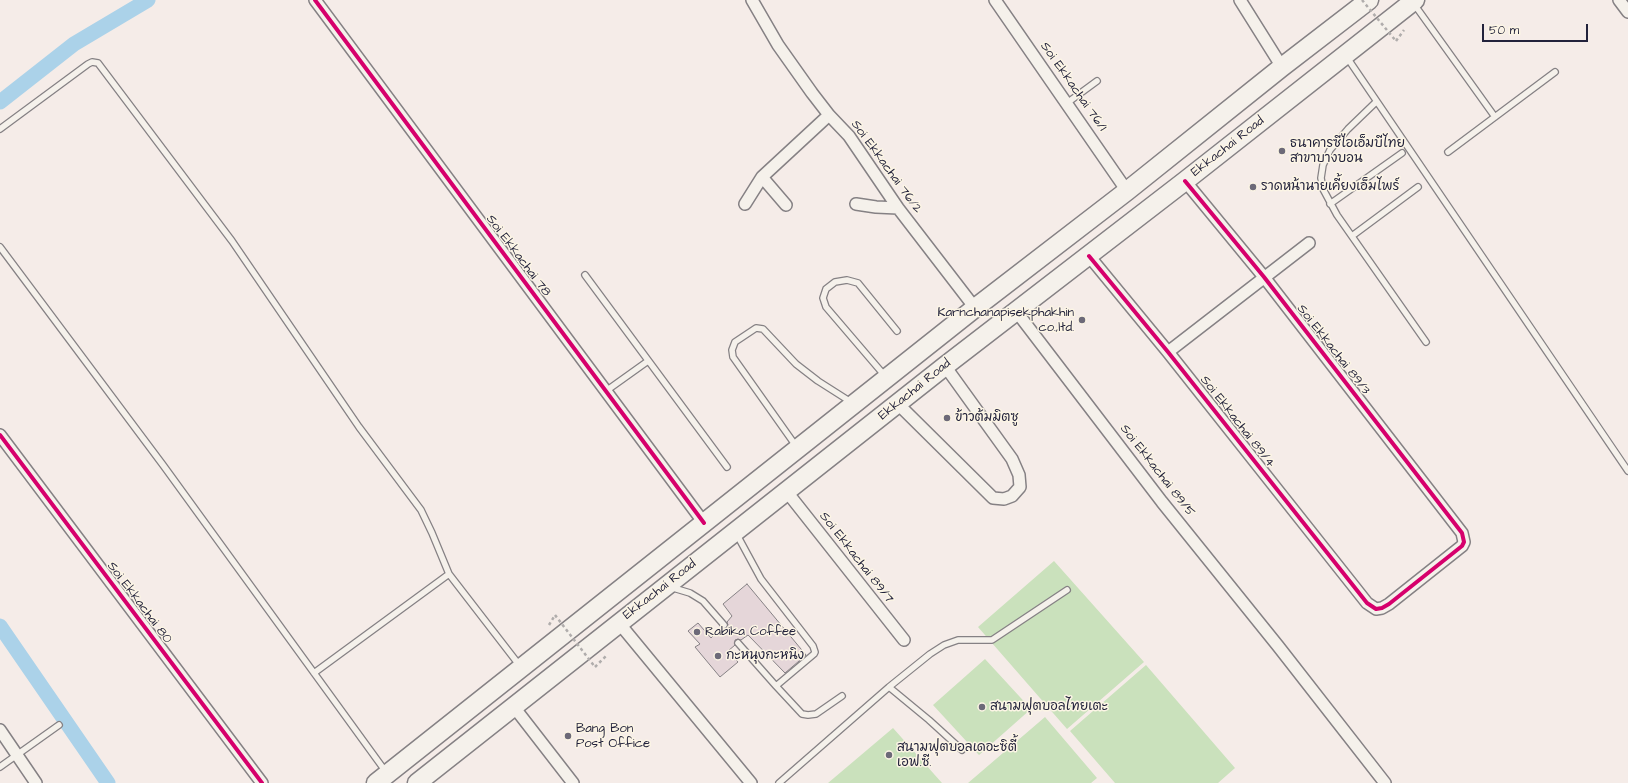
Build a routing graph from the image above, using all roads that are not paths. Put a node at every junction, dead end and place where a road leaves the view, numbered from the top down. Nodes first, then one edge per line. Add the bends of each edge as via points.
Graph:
1 (315, 0) edge
2 (752, 0) edge
3 (995, 0) edge
4 (1240, 0) edge
5 (1369, 0) edge
6 (1619, 0) edge
7 (1414, 1) edge
8 (1628, 12) edge
9 (1344, 55) junction
10 (1282, 67) junction
11 (1555, 72) dead end
12 (1097, 81) dead end
13 (1376, 102) junction
14 (1067, 103) junction
15 (829, 115) junction
16 (1495, 117) junction
17 (0, 128) edge
18 (1448, 152) dead end
19 (1402, 154) dead end
20 (762, 178) junction
21 (1185, 181) junction
22 (1418, 187) dead end
23 (1127, 191) junction
24 (745, 204) dead end
25 (856, 204) dead end
26 (1330, 204) junction
27 (786, 205) dead end
28 (898, 208) junction
29 (1352, 236) junction
30 (1309, 243) dead end
31 (0, 247) edge
32 (1089, 256) junction
33 (585, 275) dead end
34 (1264, 278) junction
35 (975, 308) junction
36 (1016, 311) junction
37 (897, 331) dead end
38 (1426, 342) dead end
39 (1168, 352) junction
40 (648, 360) junction
41 (945, 366) junction
42 (886, 378) junction
43 (606, 391) junction
44 (853, 404) junction
45 (898, 404) junction
46 (0, 435) edge
47 (798, 448) junction
48 (727, 467) dead end
49 (1628, 471) edge
50 (787, 492) junction
51 (704, 523) junction
52 (735, 531) junction
53 (449, 574) junction
54 (667, 585) junction
55 (1068, 590) dead end
56 (1367, 603) joint
57 (619, 623) junction
58 (724, 625) dead end
59 (904, 640) dead end
60 (738, 642) dead end
61 (524, 666) junction
62 (314, 673) junction
63 (544, 682) junction
64 (776, 686) junction
65 (889, 687) junction
66 (495, 690) junction
67 (842, 696) dead end
68 (514, 707) junction
69 (59, 725) dead end
70 (0, 730) edge
71 (962, 750) dead end
72 (16, 754) junction
73 (0, 767) edge
74 (381, 778) edge
75 (36, 783) edge
76 (262, 783) edge
77 (417, 783) edge
78 (573, 783) edge
79 (750, 783) edge
80 (779, 783) edge
81 (1385, 783) edge

1 - 43 street, Soi Ekkachai 78
2 - 15 street, Soi Ekkachai 76/2 via 778,45
3 - 14 street, Soi Ekkachai 76/1
4 - 10 street
5 - 10 main road, Ekkachai Road
6 - 8 street
7 - 9 main road, Ekkachai Road
7 - 16 lane
9 - 13 lane
9 - 21 main road, Ekkachai Road
10 - 23 main road, Ekkachai Road
11 - 16 lane
12 - 14 lane
13 - 26 lane via 1343,134 1330,150 1323,165 1321,178
13 - 49 lane
14 - 23 street, Soi Ekkachai 76/1
15 - 20 street
15 - 28 street, Soi Ekkachai 76/2 via 849,136
16 - 18 lane
17 - 53 lane via 88,64 98,63 232,241 359,427 421,510
19 - 26 lane
20 - 24 street
20 - 27 street
21 - 32 main road, Ekkachai Road
21 - 34 street, Soi Ekkachai 89/3
22 - 29 lane
23 - 35 main road, Ekkachai Road
25 - 28 street
26 - 29 lane
28 - 35 street, Soi Ekkachai 76/2
29 - 38 lane
30 - 34 street
31 - 62 lane
32 - 36 main road, Ekkachai Road
32 - 39 street, Soi Ekkachai 89/4
33 - 40 lane
34 - 39 street
34 - 56 street, Soi Ekkachai 89/3 via 1462,533 1462,546 1388,604 1376,609
35 - 42 main road, Ekkachai Road
36 - 41 main road, Ekkachai Road
36 - 81 street, Soi Ekkachai 89/5 via 1162,502
37 - 42 lane via 858,283 847,280 835,282 826,289 823,298 826,307
39 - 56 street, Soi Ekkachai 89/4
40 - 43 lane
40 - 48 lane
41 - 45 main road, Ekkachai Road
41 - 45 street via 1012,459 1020,487 1012,496 1004,499 993,498
42 - 44 main road, Ekkachai Road
43 - 51 street, Soi Ekkachai 78
44 - 47 main road, Ekkachai Road
44 - 47 lane via 796,364 763,329 756,328 735,342 733,357
45 - 50 main road, Ekkachai Road
46 - 76 street, Soi Ekkachai 80
47 - 51 main road, Ekkachai Road
50 - 52 main road, Ekkachai Road
50 - 59 street, Soi Ekkachai 89/7
51 - 61 main road, Ekkachai Road
52 - 54 main road, Ekkachai Road
52 - 64 lane via 761,579 815,648 814,654
53 - 61 lane
53 - 62 lane
54 - 57 main road, Ekkachai Road
54 - 58 lane via 703,600
55 - 65 lane via 992,640 958,640 944,645
57 - 63 main road, Ekkachai Road
57 - 79 street
60 - 64 lane
61 - 63 main road via 529,680 536,683
61 - 66 main road, Ekkachai Road
62 - 74 lane
63 - 68 main road, Ekkachai Road
64 - 67 lane via 802,714 808,716 816,714
65 - 71 lane
65 - 80 lane
66 - 68 main road via 508,694
66 - 74 main road, Ekkachai Road
68 - 77 main road, Ekkachai Road
68 - 78 street
69 - 72 lane
70 - 72 street
72 - 73 lane
72 - 75 street

